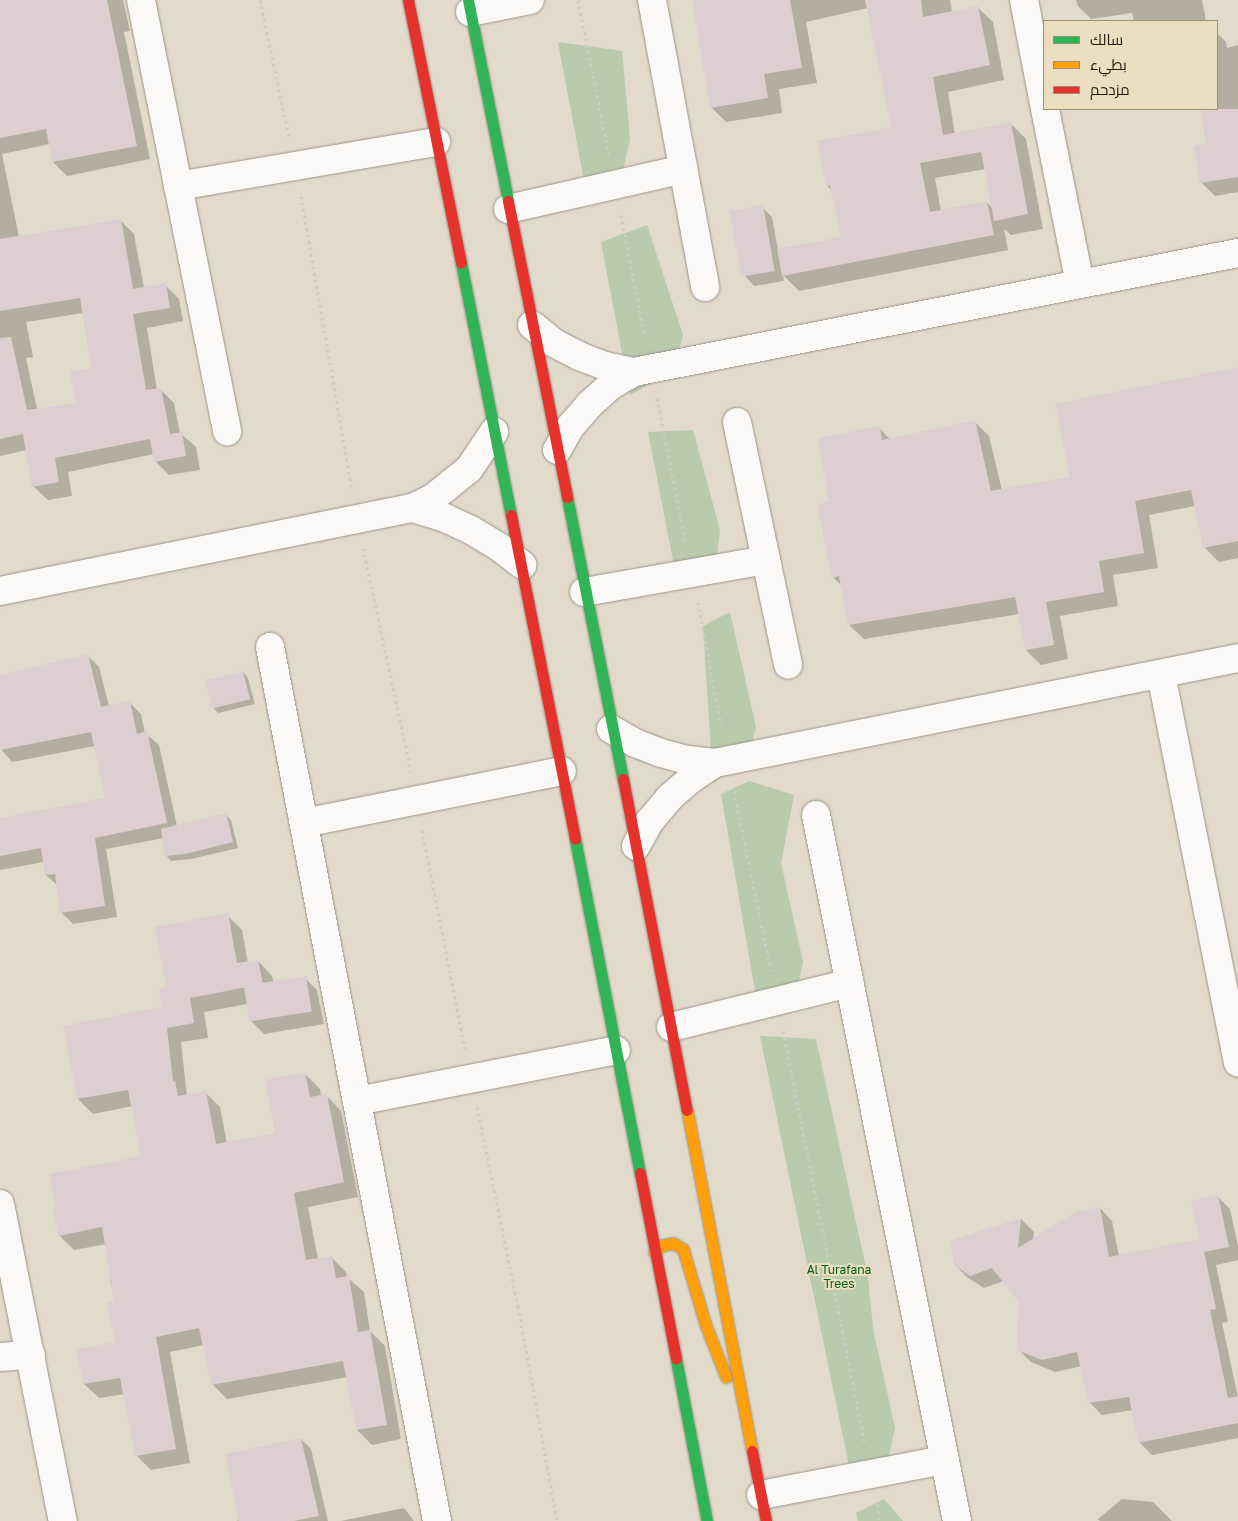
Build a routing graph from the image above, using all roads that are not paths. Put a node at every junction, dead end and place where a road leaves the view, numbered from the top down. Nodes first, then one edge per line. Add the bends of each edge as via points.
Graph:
1 (141, 0) edge
2 (408, 0) edge
3 (530, 0) edge
4 (652, 0) edge
5 (1024, 0) edge
6 (469, 6) edge
7 (1043, 99) edge
8 (1045, 110) edge
9 (436, 142) junction
10 (684, 170) junction
11 (178, 186) junction
12 (508, 209) junction
13 (1238, 252) edge
14 (1080, 284) junction
15 (705, 287) dead end
16 (532, 325) junction
17 (634, 372) junction
18 (737, 422) dead end
19 (227, 432) dead end
20 (494, 432) junction
21 (557, 450) junction
22 (413, 508) junction
23 (766, 560) junction
24 (522, 565) junction
25 (0, 591) edge
26 (584, 592) junction
27 (270, 647) dead end
28 (1238, 658) edge
29 (788, 665) dead end
30 (1161, 674) junction
31 (611, 729) junction
32 (715, 763) junction
33 (562, 771) junction
34 (816, 814) dead end
35 (304, 823) junction
36 (636, 846) junction
37 (850, 983) junction
38 (671, 1027) junction
39 (616, 1050) junction
40 (1238, 1057) edge
41 (357, 1101) junction
42 (0, 1204) edge
43 (654, 1252) junction
44 (31, 1355) junction
45 (0, 1357) edge
46 (744, 1409) junction
47 (945, 1460) junction
48 (763, 1508) edge
49 (63, 1521) edge
50 (437, 1521) edge
51 (706, 1521) edge
52 (957, 1521) edge

1 - 11 street
2 - 9 main road
3 - 6 street
4 - 10 street
5 - 7 street
6 - 12 main road
8 - 14 street
9 - 11 street
9 - 20 main road
10 - 12 street
10 - 15 street
11 - 19 street
12 - 16 main road
13 - 14 street
14 - 17 street
16 - 17 street via 554,343 579,356
16 - 21 main road
17 - 21 street via 610,386 589,405
18 - 23 street
20 - 22 street via 469,469 433,498
20 - 24 main road
21 - 26 main road
22 - 24 street via 472,530
22 - 25 street
23 - 26 street
23 - 29 street
24 - 33 main road
26 - 31 main road
27 - 35 street
28 - 30 street
30 - 32 street
30 - 40 street
31 - 32 street via 661,753
31 - 36 main road
32 - 36 street via 669,798 650,821
33 - 35 street
33 - 39 main road
34 - 37 street
35 - 41 street
36 - 38 main road
37 - 38 street
37 - 47 street
38 - 46 main road
39 - 41 street
39 - 43 main road
41 - 50 street
42 - 44 street
43 - 46 main road via 673,1243 683,1249 716,1353
43 - 51 main road
44 - 45 street
44 - 49 street
46 - 48 main road
47 - 48 street
47 - 52 street

